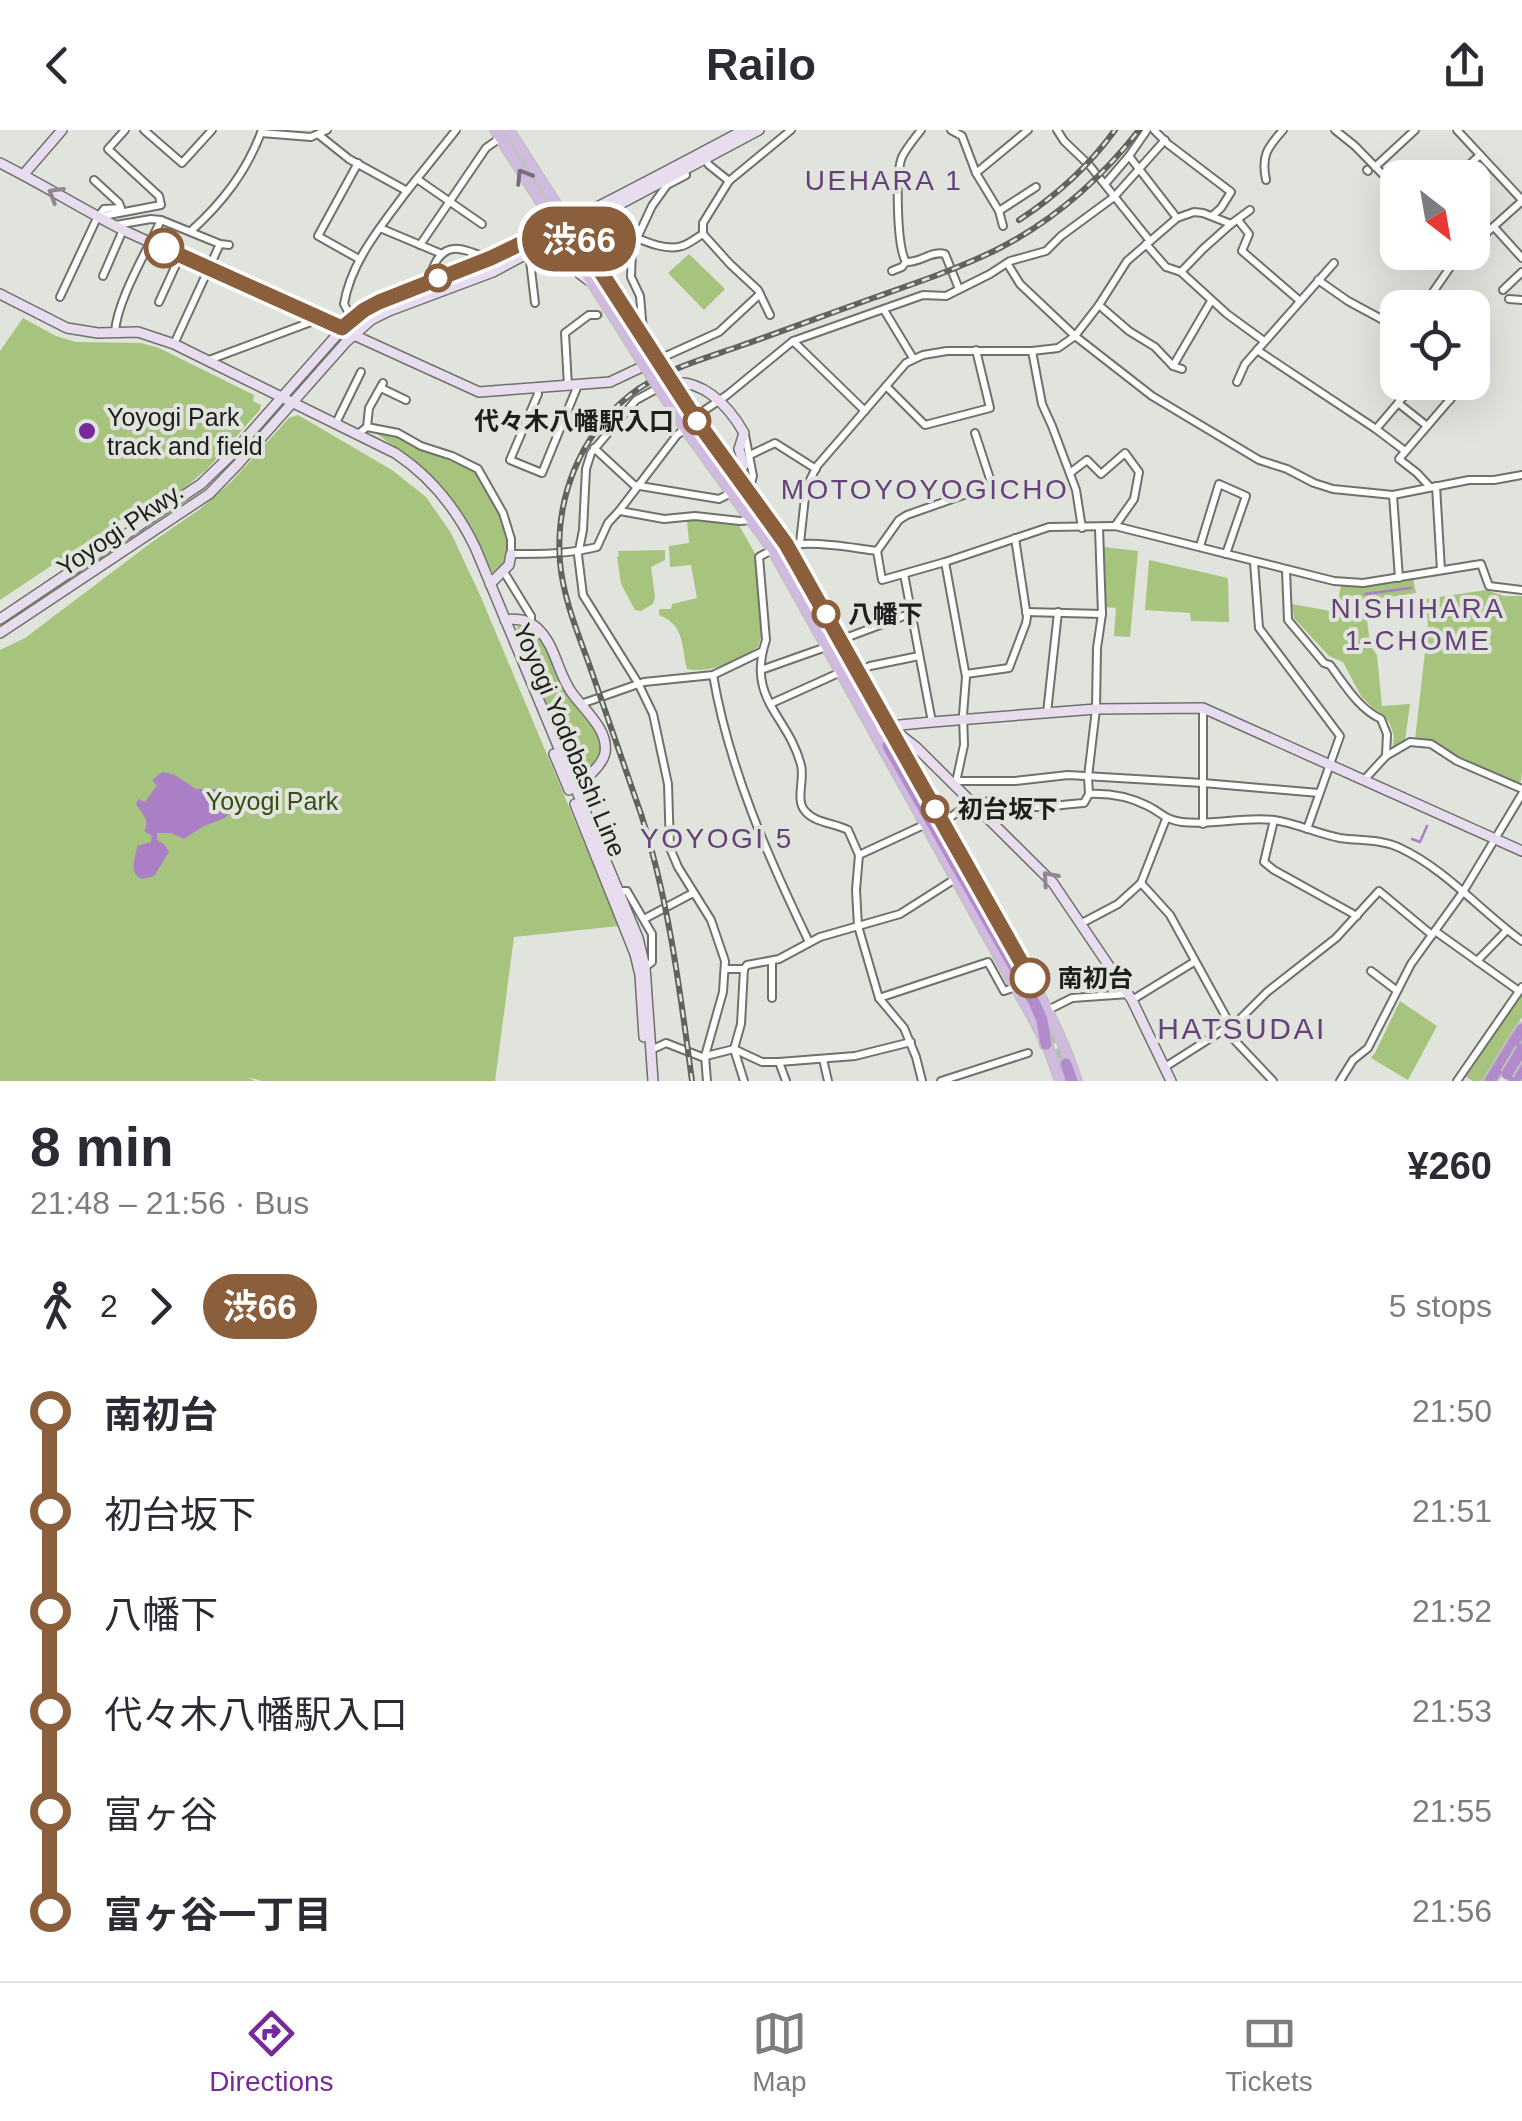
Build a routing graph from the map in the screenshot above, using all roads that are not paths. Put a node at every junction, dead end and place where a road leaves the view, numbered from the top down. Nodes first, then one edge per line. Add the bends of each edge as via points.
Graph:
1 (62, 130) edge
2 (125, 130) edge
3 (144, 130) edge
4 (198, 130) edge
5 (327, 130) edge
6 (509, 130) edge
7 (718, 130) edge
8 (744, 130) edge
9 (759, 130) edge
10 (791, 130) edge
11 (951, 130) edge
12 (1028, 130) edge
13 (1150, 130) edge
14 (1282, 130) edge
15 (1335, 130) edge
16 (1415, 130) edge
17 (1457, 130) edge
18 (454, 131) edge
19 (919, 131) edge
20 (1059, 131) edge
21 (262, 132) edge
22 (208, 133) edge
23 (965, 133) edge
24 (497, 134) edge
25 (318, 135) junction
26 (1164, 140) junction
27 (717, 148) junction
28 (1480, 155) junction
29 (1129, 156) junction
30 (704, 158) junction
31 (1475, 160) edge
32 (358, 163) junction
33 (1, 166) edge
34 (1139, 168) junction
35 (684, 169) junction
36 (1370, 169) junction
37 (976, 172) junction
38 (24, 174) junction
39 (1380, 176) edge
40 (417, 179) junction
41 (94, 180) dead end
42 (1266, 180) dead end
43 (729, 181) junction
44 (1104, 184) junction
45 (1036, 187) dead end
46 (407, 191) junction
47 (1114, 197) junction
48 (1522, 200) edge
49 (450, 202) junction
50 (1250, 210) dead end
51 (998, 211) junction
52 (1212, 216) junction
53 (97, 218) junction
54 (1178, 218) junction
55 (160, 220) junction
56 (1234, 222) junction
57 (482, 224) dead end
58 (570, 225) junction
59 (1003, 226) dead end
60 (1494, 227) junction
61 (120, 228) junction
62 (380, 228) junction
63 (611, 228) dead end
64 (1490, 230) edge
65 (190, 231) junction
66 (558, 231) junction
67 (703, 234) junction
68 (637, 237) junction
69 (150, 242) junction
70 (1148, 242) junction
71 (420, 245) junction
72 (588, 252) junction
73 (442, 254) junction
74 (525, 254) junction
75 (180, 255) junction
76 (491, 258) junction
77 (1522, 258) edge
78 (359, 259) junction
79 (906, 262) junction
80 (1008, 263) junction
81 (1334, 264) dead end
82 (210, 269) junction
83 (892, 271) dead end
84 (1181, 272) junction
85 (1522, 272) edge
86 (103, 276) dead end
87 (1318, 280) junction
88 (429, 282) junction
89 (593, 286) junction
90 (959, 289) junction
91 (1502, 290) dead end
92 (0, 294) edge
93 (760, 294) junction
94 (60, 297) dead end
95 (426, 298) junction
96 (1509, 299) dead end
97 (1211, 300) junction
98 (1522, 300) edge
99 (1300, 301) junction
100 (158, 302) dead end
101 (535, 304) dead end
102 (1099, 305) junction
103 (620, 308) junction
104 (884, 310) junction
105 (596, 315) tunnel mouth
106 (770, 315) dead end
107 (1380, 318) edge
108 (320, 319) junction
109 (352, 319) junction
110 (342, 328) junction
111 (115, 332) junction
112 (354, 334) junction
113 (628, 334) junction
114 (1074, 336) junction
115 (793, 341) junction
116 (1264, 341) junction
117 (174, 344) junction
118 (976, 350) junction
119 (1256, 350) junction
120 (1032, 351) junction
121 (914, 358) junction
122 (658, 359) junction
123 (208, 360) junction
124 (643, 362) junction
125 (1173, 366) junction
126 (1182, 369) dead end
127 (361, 372) dead end
128 (1238, 382) dead end
129 (573, 385) junction
130 (886, 386) junction
131 (537, 388) junction
132 (663, 389) junction
133 (282, 397) junction
134 (406, 400) dead end
135 (718, 400) junction
136 (1401, 400) edge
137 (1450, 400) edge
138 (293, 402) junction
139 (1398, 403) junction
140 (705, 410) dead end
141 (865, 411) junction
142 (336, 423) junction
143 (367, 426) junction
144 (1427, 426) junction
145 (685, 429) junction
146 (1376, 429) junction
147 (744, 432) junction
148 (975, 433) dead end
149 (358, 434) junction
150 (382, 447) junction
151 (594, 448) junction
152 (1405, 452) junction
153 (750, 455) junction
154 (816, 469) junction
155 (1070, 473) junction
156 (736, 475) junction
157 (1522, 475) edge
158 (637, 486) junction
159 (1433, 487) junction
160 (749, 492) junction
161 (732, 493) junction
162 (1393, 495) junction
163 (619, 510) junction
164 (752, 520) junction
165 (1116, 526) junction
166 (1082, 528) junction
167 (1099, 528) junction
168 (1016, 538) junction
169 (800, 543) junction
170 (786, 544) junction
171 (1200, 546) junction
172 (772, 548) junction
173 (579, 551) junction
174 (876, 551) junction
175 (512, 554) junction
176 (1226, 554) junction
177 (946, 562) junction
178 (1254, 562) junction
179 (802, 570) junction
180 (1286, 570) junction
181 (1441, 570) junction
182 (504, 572) junction
183 (904, 574) junction
184 (1398, 578) junction
185 (490, 584) junction
186 (1522, 590) edge
187 (1026, 612) junction
188 (1058, 612) junction
189 (912, 613) junction
190 (1102, 614) junction
191 (810, 616) junction
192 (0, 620) edge
193 (504, 620) junction
194 (531, 623) junction
195 (0, 633) edge
196 (842, 644) junction
197 (827, 646) junction
198 (762, 652) junction
199 (919, 656) junction
200 (761, 670) junction
201 (841, 672) junction
202 (856, 672) junction
203 (713, 674) junction
204 (966, 674) junction
205 (638, 683) junction
206 (582, 704) junction
207 (770, 704) junction
208 (858, 704) junction
209 (1203, 708) junction
210 (1096, 709) junction
211 (1047, 713) junction
212 (963, 719) junction
213 (932, 722) junction
214 (889, 726) junction
215 (875, 733) junction
216 (1386, 756) junction
217 (1330, 764) junction
218 (927, 772) junction
219 (1088, 777) junction
220 (1364, 780) junction
221 (956, 783) junction
222 (1203, 783) junction
223 (574, 787) junction
224 (1522, 792) edge
225 (1089, 794) junction
226 (1319, 794) junction
227 (971, 802) junction
228 (1166, 819) junction
229 (1274, 820) junction
230 (943, 822) junction
231 (926, 824) junction
232 (1204, 824) junction
233 (1307, 828) junction
234 (1496, 838) junction
235 (1522, 850) edge
236 (859, 855) junction
237 (956, 878) junction
238 (1141, 882) junction
239 (616, 892) junction
240 (1463, 892) junction
241 (693, 893) junction
242 (988, 903) junction
243 (1357, 916) junction
244 (644, 919) junction
245 (1082, 923) junction
246 (858, 926) junction
247 (1508, 930) junction
248 (1434, 933) junction
249 (1522, 940) edge
250 (810, 942) junction
251 (772, 960) junction
252 (1477, 961) junction
253 (1194, 962) junction
254 (645, 967) junction
255 (726, 969) junction
256 (744, 969) junction
257 (1371, 971) dead end
258 (1016, 986) junction
259 (1521, 989) edge
260 (1396, 990) junction
261 (1131, 997) junction
262 (772, 998) dead end
263 (879, 998) junction
264 (1048, 1010) junction
265 (1228, 1028) junction
266 (1522, 1032) edge
267 (911, 1042) junction
268 (1046, 1044) junction
269 (1066, 1048) junction
270 (1522, 1048) edge
271 (734, 1049) junction
272 (651, 1050) junction
273 (1028, 1053) dead end
274 (705, 1056) junction
275 (1522, 1058) edge
276 (823, 1059) junction
277 (779, 1062) junction
278 (1064, 1065) tunnel mouth
279 (1165, 1067) junction
280 (1459, 1078) edge
281 (1513, 1078) edge
282 (1345, 1079) edge
283 (650, 1081) edge
284 (707, 1081) edge
285 (744, 1081) edge
286 (786, 1081) edge
287 (828, 1081) edge
288 (922, 1081) edge
289 (941, 1081) edge
290 (1067, 1081) edge
291 (1171, 1081) edge
292 (1272, 1081) edge
293 (1470, 1081) edge
294 (1492, 1081) edge

1 - 38 street
2 - 53 street via 108,150 161,204
3 - 22 street via 182,163
4 - 22 street
5 - 25 street
6 - 58 main road
7 - 27 street
8 - 27 street
9 - 27 street
10 - 43 street
11 - 23 street
12 - 37 street
13 - 26 street
13 - 29 street
14 - 42 street via 1264,155
15 - 36 street
16 - 36 street
17 - 28 street
18 - 40 street
19 - 79 street via 900,164 899,233
20 - 44 street
21 - 25 street
21 - 65 street via 223,201
23 - 37 street
24 - 49 street
66 -> 24 main road
25 - 32 street
26 - 34 street
26 - 52 street via 1230,192
27 - 30 street
27 - 58 street
28 - 31 street
28 - 48 street
29 - 34 street
29 - 44 street
30 - 35 street
30 - 43 street
32 - 46 street
32 - 78 street via 318,236
33 - 38 street
34 - 47 street
34 - 54 street
35 - 58 street
35 - 68 street via 686,176 667,186
36 - 39 street
37 - 51 street
53 -> 38 street
40 - 46 street
40 - 49 street
41 - 53 street via 121,206
43 - 67 street
44 - 47 street
45 - 51 street
46 - 62 street
47 - 70 street
47 - 80 street via 1046,251
48 - 60 street
49 - 57 street
49 - 71 street
50 - 56 street
51 - 59 street
52 - 54 street via 1194,212
52 - 56 street
53 - 61 street
53 - 94 street
54 - 70 street
55 - 61 street
55 - 65 street
55 - 69 street
56 - 84 street
56 - 99 street via 1249,234 1242,251
58 - 66 street
58 - 72 main road
60 - 64 street
60 - 77 street
61 - 69 street
61 - 86 street
62 - 71 street
62 - 78 street
63 - 68 street
65 - 82 street via 224,245
66 - 74 street, Yoyogi Pkwy.
66 - 76 street, Yoyogi Pkwy.
66 - 89 main road
67 - 68 street via 671,248
67 - 93 street
68 - 122 street via 632,277
69 - 75 street
69 - 111 street
70 - 84 street via 1166,267
70 - 102 street
71 - 73 street
72 - 89 main road via 580,258
72 - 103 main road
73 - 76 street via 460,249
73 - 88 street
74 - 89 street via 556,241
74 - 95 street, Yoyogi Pkwy.
74 - 101 street
75 - 82 street
75 - 100 street
76 - 88 street, Yoyogi Pkwy.
78 - 109 street via 344,304
79 - 83 street
79 - 90 street via 945,254
80 - 90 street
80 - 114 street via 1020,284
81 - 87 street
82 - 108 street
82 - 117 street
84 - 97 street
85 - 91 street
87 - 99 street
87 - 107 street
88 - 95 street
88 - 109 street, Yoyogi Pkwy.
89 - 113 main road
90 - 104 street
92 - 111 street, Yoyogi Yodobashi Line via 67,328
93 - 106 street
93 - 122 street via 719,332
95 - 112 street, Yoyogi Pkwy. via 388,311
96 - 98 street
97 - 116 street
97 - 125 street
99 - 116 street
102 - 114 street
102 - 125 street
103 - 113 main road, bridge via 632,329
103 - 156 main road, bridge
104 - 115 street
104 - 121 street
105 - 129 street via 565,333
108 - 110 street
108 - 123 street
109 - 110 street, Yoyogi Pkwy.
110 - 112 street
110 - 133 street, Yoyogi Pkwy.
111 - 117 street, Yoyogi Yodobashi Line
112 - 131 street via 479,392
112 - 138 street, Yoyogi Pkwy.
113 - 124 main road
114 - 120 street via 1058,348
114 - 162 street via 1152,396 1258,460 1333,489
115 - 135 street
115 - 141 street
116 - 119 street
117 - 123 street, Yoyogi Yodobashi Line
118 - 120 street
118 - 121 street
118 - 130 street via 990,408 924,424
119 - 128 street
119 - 146 street
120 - 155 street via 1042,404
121 - 130 street
122 - 124 street
123 - 133 street, Yoyogi Yodobashi Line
124 - 129 street via 615,381
124 - 132 main road, bridge
125 - 126 street
127 - 142 street
129 - 131 street
129 - 131 street via 542,473 510,460
130 - 141 street
132 - 135 street via 688,384
132 - 145 main road
132 - 151 street via 636,400
133 - 138 street, Yoyogi Yodobashi Line
133 - 192 street, Yoyogi Pkwy. via 192,491
134 - 143 street via 382,386
135 - 140 street
135 - 147 street
136 - 139 street
137 - 144 street
138 - 142 street, Yoyogi Yodobashi Line
138 - 195 street, Yoyogi Pkwy. via 199,502
139 - 144 street
139 - 146 street
141 - 154 street
142 - 149 street, Yoyogi Yodobashi Line
143 - 149 street
143 - 175 street via 398,432 478,469 503,513
144 - 152 street
145 - 158 street
145 - 161 main road
146 - 152 street
147 - 153 street
147 - 156 street via 744,465
148 - 174 street via 992,486 907,515
149 - 150 street, Yoyogi Yodobashi Line
150 - 185 street, Yoyogi Yodobashi Line via 444,497
150 - 239 street, Yoyogi Yodobashi Line via 430,489 463,536
151 - 158 street
151 - 173 street
152 - 159 street via 1398,458
153 - 154 street via 775,443
153 - 160 street
154 - 169 street via 805,493
155 - 165 street via 1087,460 1100,474 1126,453 1139,472 1134,499
155 - 166 street
156 - 160 main road
157 - 159 street
158 - 161 street via 718,500
158 - 163 street
159 - 162 street
159 - 181 street
160 - 170 main road
161 - 164 main road
162 - 184 street
163 - 164 street via 664,519
163 - 173 street via 597,547
164 - 172 main road
165 - 167 street
165 - 171 street
166 - 167 street
166 - 168 street via 1049,527
167 - 190 street
168 - 177 street
168 - 187 street
169 - 170 street
169 - 174 street
170 - 172 street
170 - 179 main road
171 - 176 street
171 - 176 street via 1219,484 1246,496
172 - 191 main road
172 - 198 street via 759,557
173 - 175 street
173 - 205 street via 583,595
174 - 183 street via 882,580
175 - 182 street
176 - 178 street
177 - 183 street
177 - 204 street
178 - 180 street
178 - 217 street via 1259,628 1340,736
179 - 191 main road via 792,574
179 - 196 main road
180 - 184 street via 1364,583
180 - 216 street via 1288,620 1381,719
181 - 184 street
181 - 186 street via 1482,564 1490,586
182 - 185 street
182 - 194 street
183 - 189 street
185 - 193 street, Yoyogi Yodobashi Line
187 - 188 street
187 - 204 street via 1009,668
188 - 190 street
188 - 211 street
189 - 196 street
189 - 199 street
190 - 210 street
191 - 197 main road
193 - 194 street
193 - 223 street, Yoyogi Yodobashi Line
194 - 206 street
196 - 202 main road
197 - 200 street
197 - 201 main road
198 - 200 street
198 - 203 street
199 - 202 street
199 - 213 street
200 - 207 street
201 - 207 street
201 - 208 main road
202 - 208 main road via 869,700
202 - 214 main road
203 - 205 street
203 - 250 street via 746,798
204 - 212 street
205 - 206 street
205 - 241 street via 653,714 668,784 670,848
206 - 223 street via 605,750
207 - 236 street via 800,759 802,809 848,830
208 - 215 main road
209 - 210 street
209 - 217 street
209 - 222 street
210 - 211 street
210 - 219 street
211 - 212 street
212 - 213 street
212 - 221 street
213 - 214 street
214 - 215 street
214 - 218 main road
214 - 218 street via 908,740
215 - 231 main road
216 - 220 street
216 - 224 street via 1410,742 1431,744
217 - 220 street
217 - 226 street
218 - 221 street
218 - 230 main road
219 - 221 street
219 - 222 street
219 - 225 street
220 - 234 street
221 - 227 street
222 - 226 street
222 - 232 street
223 - 239 street, Yoyogi Yodobashi Line
224 - 234 street
225 - 227 street via 1084,802 1027,807
225 - 228 street via 1132,798
226 - 233 street
227 - 230 street
245 -> 227 street via 1040,868
228 - 232 street
228 - 238 street
229 - 232 street
229 - 233 street
229 - 243 street via 1264,862
230 - 242 main road
231 - 236 street
231 - 237 main road
233 - 240 street via 1399,847
234 - 235 street
234 - 240 street
236 - 246 street
237 - 246 street via 900,914
237 - 258 main road
238 - 245 street
238 - 253 street via 1170,915
239 - 244 street via 627,891
239 - 254 street, Yoyogi Yodobashi Line
239 - 283 street, Yoyogi Yodobashi Line via 638,968
240 - 247 street
240 - 248 street
241 - 244 street
241 - 255 street via 711,920
242 - 264 main road
242 - 268 highway via 890,744 1034,1002
243 - 248 street via 1379,891
243 - 265 street
244 - 254 street via 653,943 652,962
245 - 261 street
246 - 250 street
246 - 263 street
247 - 249 street
247 - 252 street
248 - 252 street
248 - 260 street
250 - 251 street
251 - 256 street
251 - 262 street
252 - 259 street
253 - 261 street
253 - 265 street
254 - 272 street, Yoyogi Yodobashi Line
255 - 256 street
255 - 274 street
256 - 271 street
257 - 260 street
258 - 263 street via 1004,991 988,962
258 - 268 main road
259 - 280 street
260 - 282 street
261 - 264 street via 1072,998
261 - 279 street
263 - 267 street
264 - 269 main road
265 - 279 street
265 - 292 street
266 - 294 highway
267 - 276 street
267 - 288 street
268 - 290 main road
269 - 290 main road
269 - 290 main road via 1056,1056
270 - 281 highway, bridge
271 - 274 street
271 - 277 street
271 - 285 street
272 - 274 street via 666,1042
272 - 283 street, Yoyogi Yodobashi Line
273 - 289 street
274 - 284 street
275 - 281 highway, bridge
276 - 277 street
276 - 287 street
277 - 286 street
278 - 290 highway
279 - 291 street
280 - 293 street

